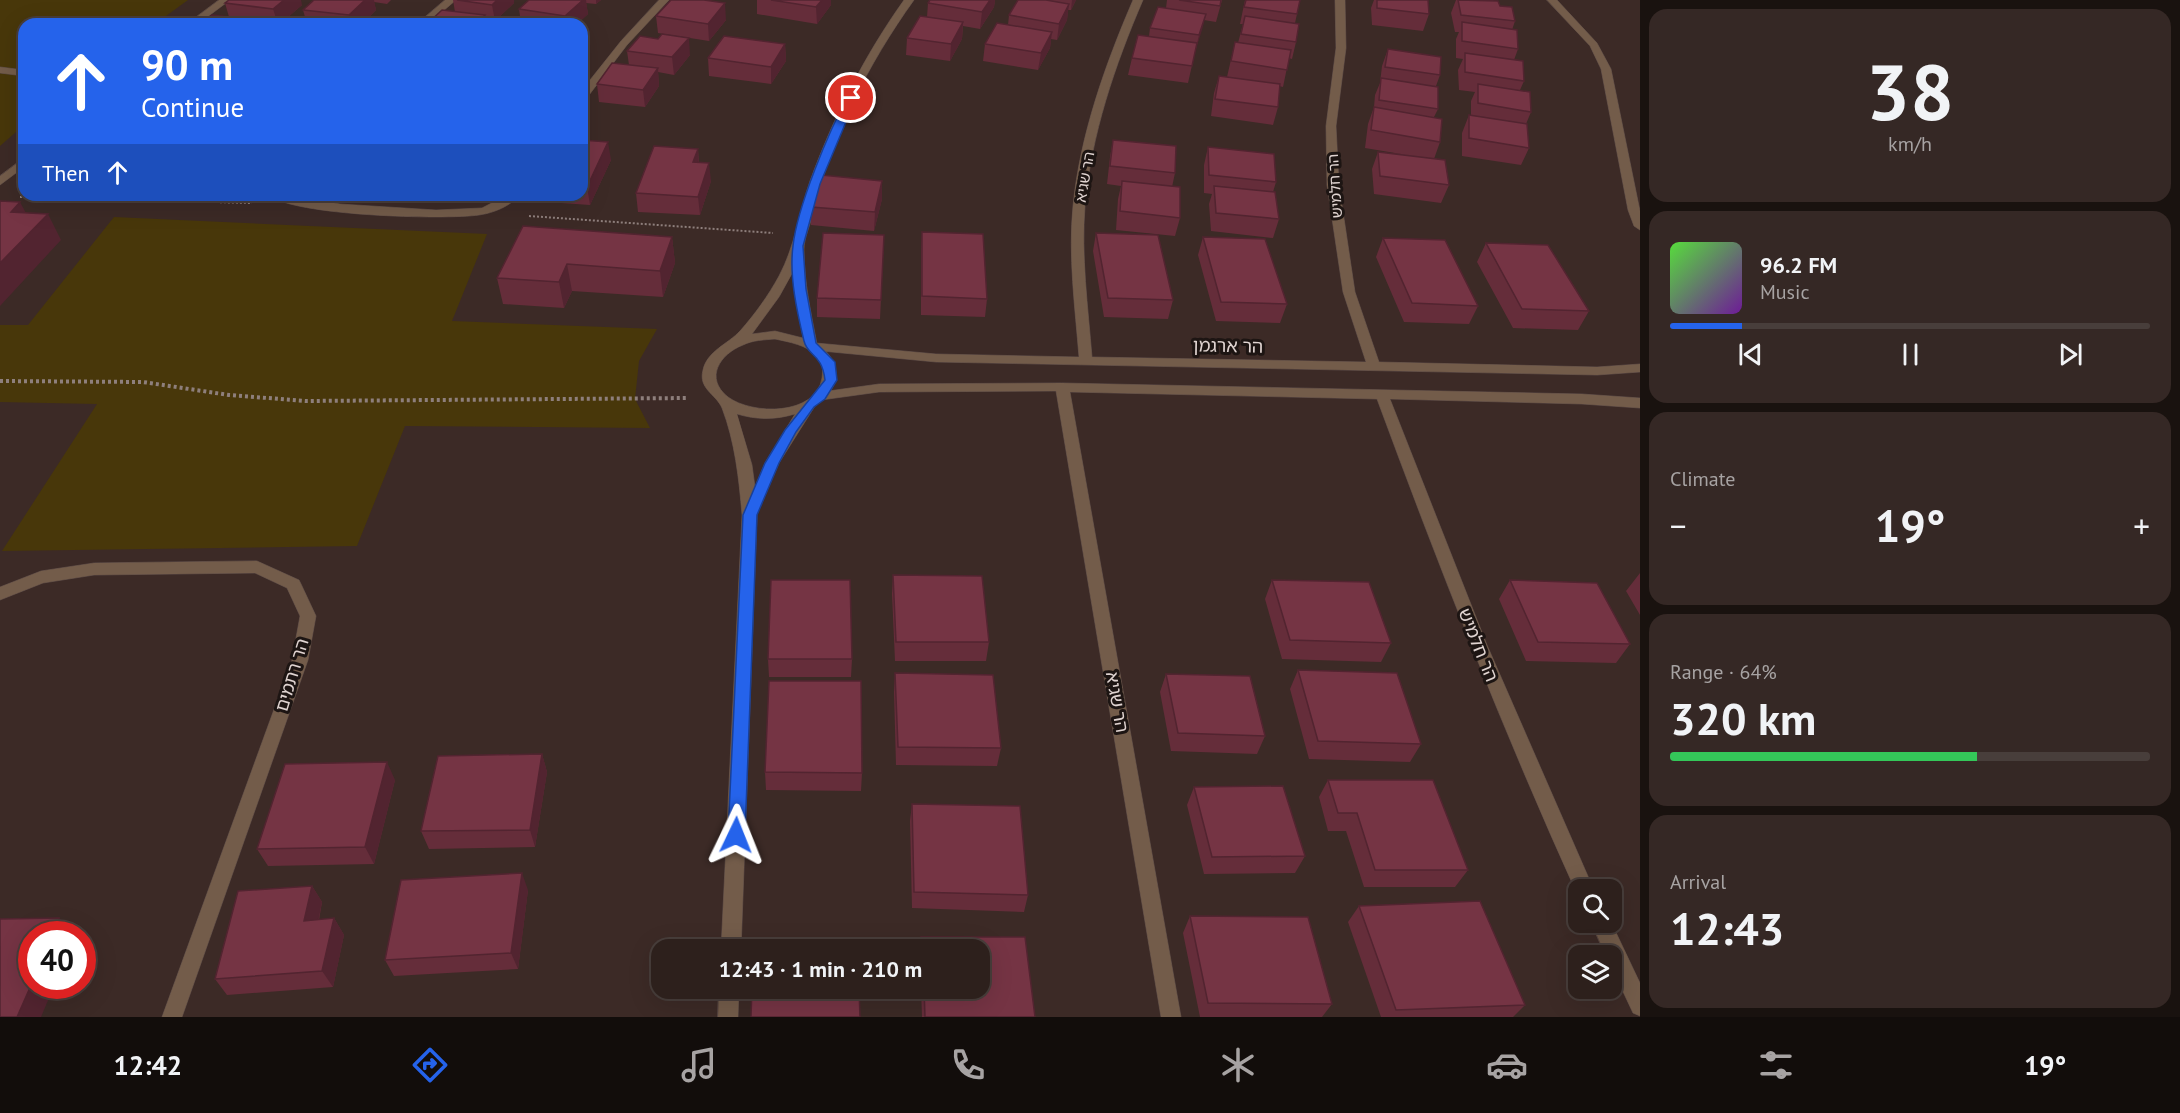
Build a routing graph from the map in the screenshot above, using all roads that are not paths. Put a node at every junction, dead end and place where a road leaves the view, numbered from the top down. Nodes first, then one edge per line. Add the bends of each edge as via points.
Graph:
1 (225, 0) edge
2 (451, 0) edge
3 (664, 0) edge
4 (909, 0) edge
5 (1138, 0) edge
6 (1340, 0) edge
7 (1552, 0) edge
8 (200, 18) edge
9 (429, 18) edge
10 (0, 70) edge
11 (18, 72) edge
12 (588, 89) edge
13 (18, 166) edge
14 (0, 182) edge
15 (289, 201) edge
16 (506, 201) edge
17 (1640, 226) edge
18 (799, 241) junction
19 (737, 342) junction
20 (813, 346) junction
21 (1086, 361) junction
22 (1374, 367) junction
23 (1640, 368) edge
24 (1062, 387) junction
25 (1382, 395) junction
26 (815, 400) junction
27 (723, 402) junction
28 (1640, 404) edge
29 (750, 515) junction
30 (0, 594) edge
31 (1580, 879) edge
32 (1606, 933) edge
33 (731, 939) edge
34 (729, 999) edge
35 (1640, 1006) edge
36 (172, 1017) edge
37 (728, 1017) edge
38 (1171, 1017) edge

1 - 8 street
2 - 9 street
3 - 12 street
4 - 18 street via 885,34 851,98 815,184
5 - 21 street, הר שגיא via 1111,70 1079,206 1079,276
6 - 22 street, הר חלמיש via 1341,48 1331,126 1333,185 1349,292
7 - 17 street via 1594,45 1606,69
10 - 11 street
13 - 14 street
15 - 16 street via 298,205 444,214 476,213
18 - 19 street via 783,282
18 - 20 street via 800,289
19 - 20 street via 775,335
19 - 27 street via 718,355 709,372 712,390
20 - 21 street, הר ארגמן via 936,358
20 - 26 street via 829,362 831,371 831,380
21 - 22 street, הר ארגמן
22 - 23 street, הר ארגמן via 1596,371
24 - 25 street
24 - 26 street via 879,388
24 - 38 street, הר שגיא
25 - 28 street
25 - 31 street, הר חלמיש via 1528,769
26 - 27 street via 783,414 769,415 754,414
26 - 29 street via 772,463
27 - 29 street via 745,465
29 - 33 street
30 - 36 street, הר רתמים via 41,577 94,569 257,567 293,584 308,616 300,660
32 - 35 street
34 - 37 street

